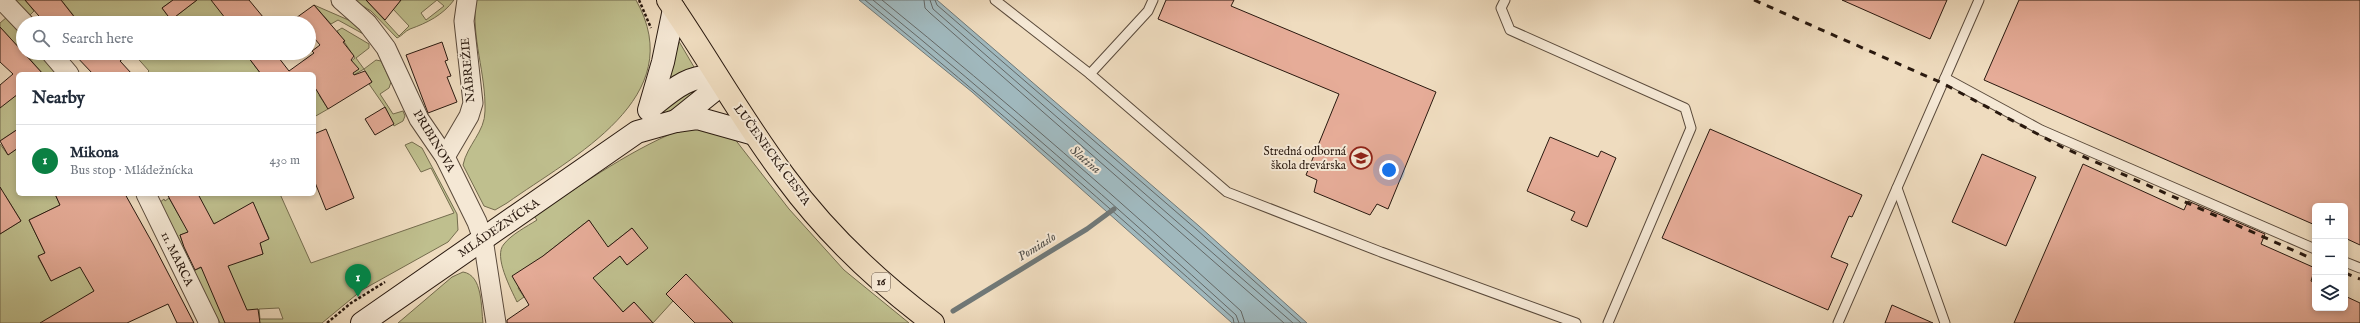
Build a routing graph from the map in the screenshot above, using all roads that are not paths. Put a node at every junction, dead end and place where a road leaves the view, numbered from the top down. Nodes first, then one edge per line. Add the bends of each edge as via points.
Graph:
1 (2, 0) edge
2 (341, 0) edge
3 (467, 0) edge
4 (996, 0) edge
5 (1153, 0) edge
6 (1504, 0) edge
7 (1979, 0) edge
8 (671, 4) edge
9 (17, 16) edge
10 (57, 60) edge
11 (67, 72) edge
12 (1090, 74) junction
13 (717, 77) junction
14 (1945, 78) junction
15 (651, 107) junction
16 (676, 121) junction
17 (637, 132) junction
18 (754, 134) junction
19 (445, 157) junction
20 (1897, 188) junction
21 (147, 196) edge
22 (483, 239) junction
23 (2312, 247) edge
24 (2348, 263) edge
25 (2360, 268) edge
26 (209, 323) edge
27 (362, 323) edge
28 (496, 323) edge
29 (933, 323) edge
30 (1576, 323) edge
31 (1608, 323) edge
32 (1838, 323) edge
33 (1945, 323) edge

1 - 9 street
2 - 19 street, PRIBINOVA via 379,36 419,119
3 - 19 street, NÁBREŽIE via 464,21 472,104 469,116
4 - 12 lane
5 - 12 lane via 1148,11
6 - 31 lane via 1501,8 1510,30 1685,108 1691,128
7 - 14 lane
8 - 13 main road, LUČENECKÁ CESTA / 16
8 - 15 street
10 - 11 street
12 - 30 lane via 1227,192
13 - 15 street via 702,75 689,80
13 - 16 street via 712,92
13 - 18 main road, LUČENECKÁ CESTA / 16
14 - 20 lane
14 - 23 lane via 2041,130
15 - 17 street
16 - 17 street
16 - 18 street via 702,119
17 - 22 street, MLÁDEŽNÍCKA
18 - 29 main road, LUČENECKÁ CESTA / 16 via 785,178 834,236 896,295
19 - 22 street, PRIBINOVA
20 - 32 lane
20 - 33 lane
21 - 26 street, 11. MARCA
22 - 27 street, MLÁDEŽNÍCKA
22 - 28 street, PRIBINOVA
24 - 25 lane

